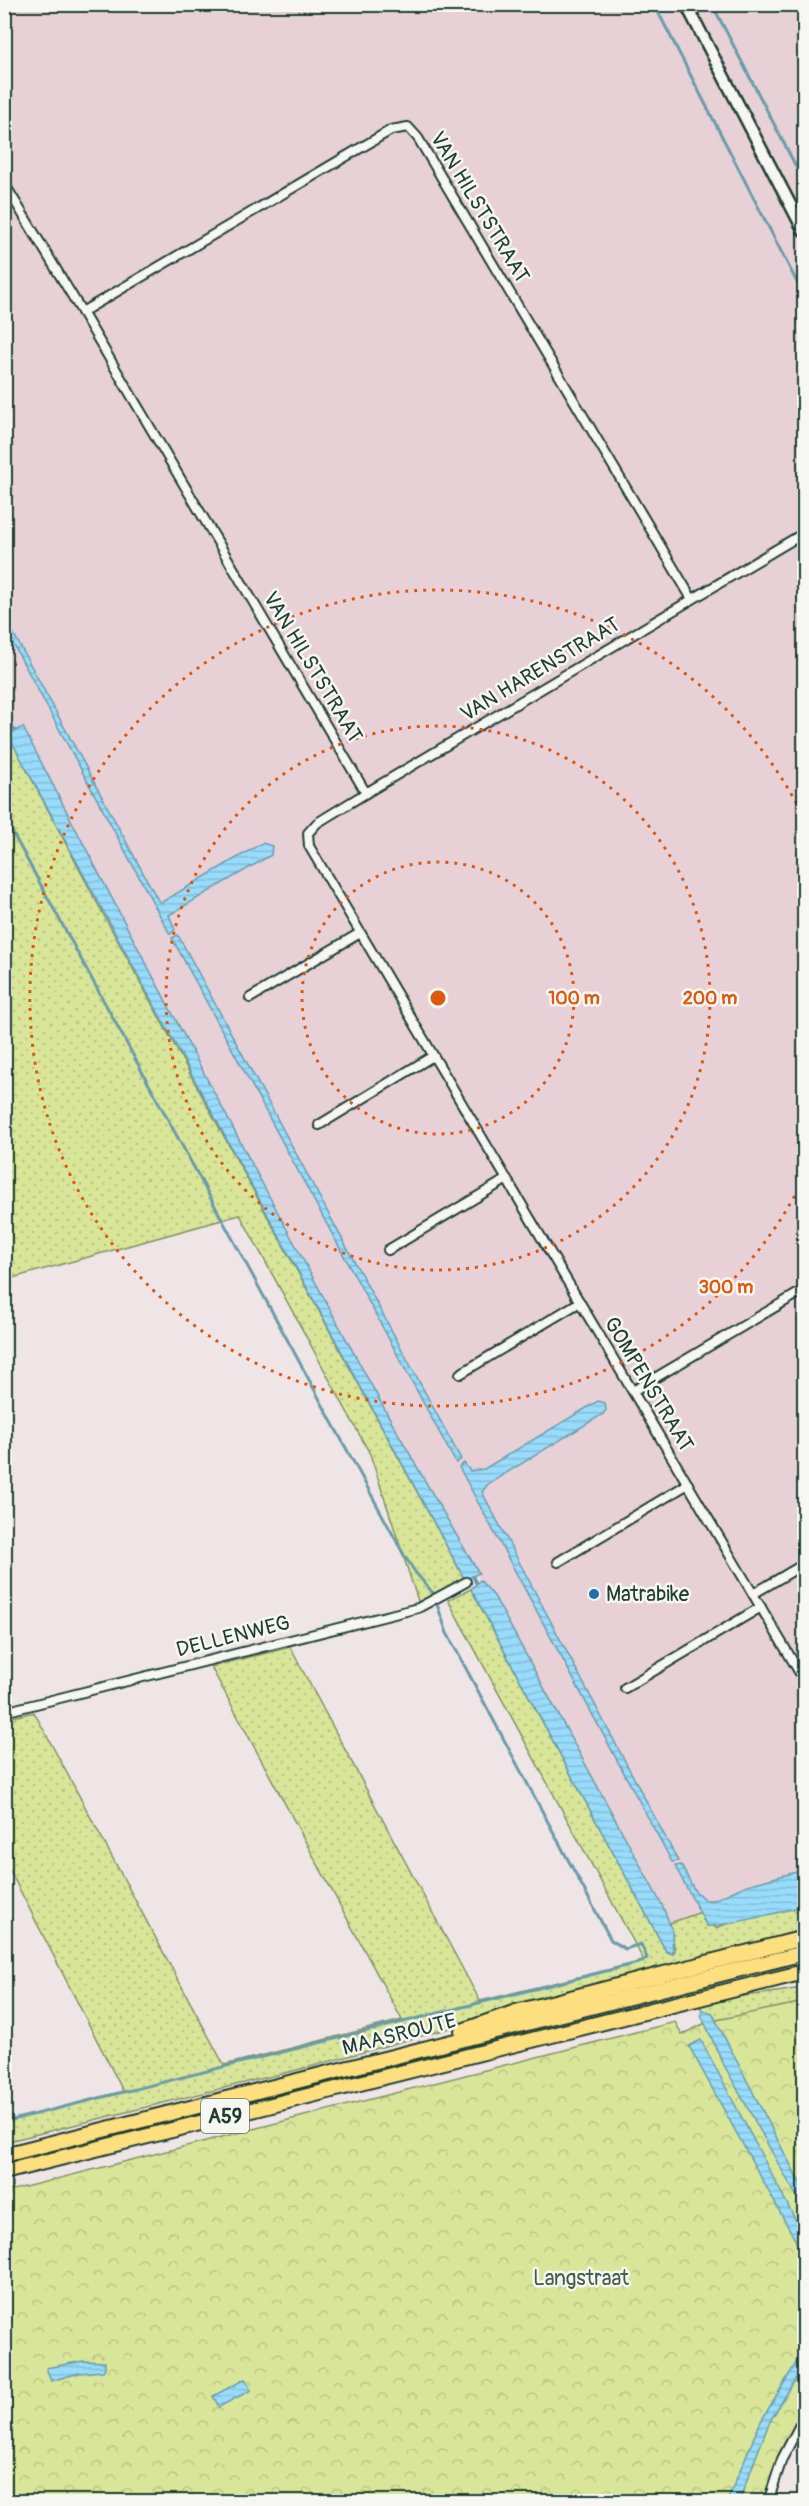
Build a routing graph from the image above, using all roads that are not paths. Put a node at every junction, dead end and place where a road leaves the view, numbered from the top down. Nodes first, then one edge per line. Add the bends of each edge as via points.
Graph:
1 (686, 4) edge
2 (4, 183) edge
3 (804, 231) edge
4 (82, 312) junction
5 (804, 533) edge
6 (692, 599) junction
7 (366, 793) junction
8 (309, 846) joint
9 (360, 933) junction
10 (250, 998) dead end
11 (434, 1056) junction
12 (319, 1125) dead end
13 (507, 1179) junction
14 (388, 1250) dead end
15 (804, 1290) edge
16 (580, 1302) junction
17 (460, 1374) dead end
18 (633, 1391) junction
19 (688, 1484) junction
20 (558, 1562) dead end
21 (804, 1564) edge
22 (466, 1582) dead end
23 (753, 1594) junction
24 (761, 1608) junction
25 (804, 1680) edge
26 (626, 1688) dead end
27 (4, 1712) edge
28 (804, 1938) edge
29 (804, 1953) edge
30 (804, 1972) edge
31 (804, 1978) edge
32 (761, 1983) junction
33 (387, 2058) junction
34 (4, 2155) edge
35 (4, 2172) edge
36 (804, 2417) edge
37 (768, 2502) edge

1 - 3 street
2 - 4 street, VAN HILSTSTRAAT
4 - 6 street, VAN HILSTSTRAAT via 391,130 408,127
4 - 7 street, VAN HILSTSTRAAT
5 - 6 street, VAN HARENSTRAAT
6 - 7 street, VAN HARENSTRAAT
7 - 8 street, VAN HARENSTRAAT via 317,823 308,833
8 - 9 street, GOMPENSTRAAT
9 - 10 street
9 - 11 street, GOMPENSTRAAT
11 - 12 street
11 - 13 street, GOMPENSTRAAT
13 - 14 street
13 - 16 street, GOMPENSTRAAT
15 - 18 street
16 - 17 street, GOMPENSTRAAT
16 - 18 street, GOMPENSTRAAT
18 - 19 street, GOMPENSTRAAT
19 - 20 street, GOMPENSTRAAT
19 - 23 street, GOMPENSTRAAT
21 - 23 street
22 - 27 street, DELLENWEG via 400,1613
23 - 24 street, GOMPENSTRAAT
24 - 25 street, GOMPENSTRAAT
24 - 26 street
28 - 33 highway, A59 via 516,2012
29 - 33 highway, MAASROUTE / A59
30 - 32 highway, MAASROUTE / A59
31 - 32 highway, A59
32 - 35 highway, MAASROUTE / A59
33 - 34 highway, MAASROUTE / A59
36 - 37 street via 782,2459

